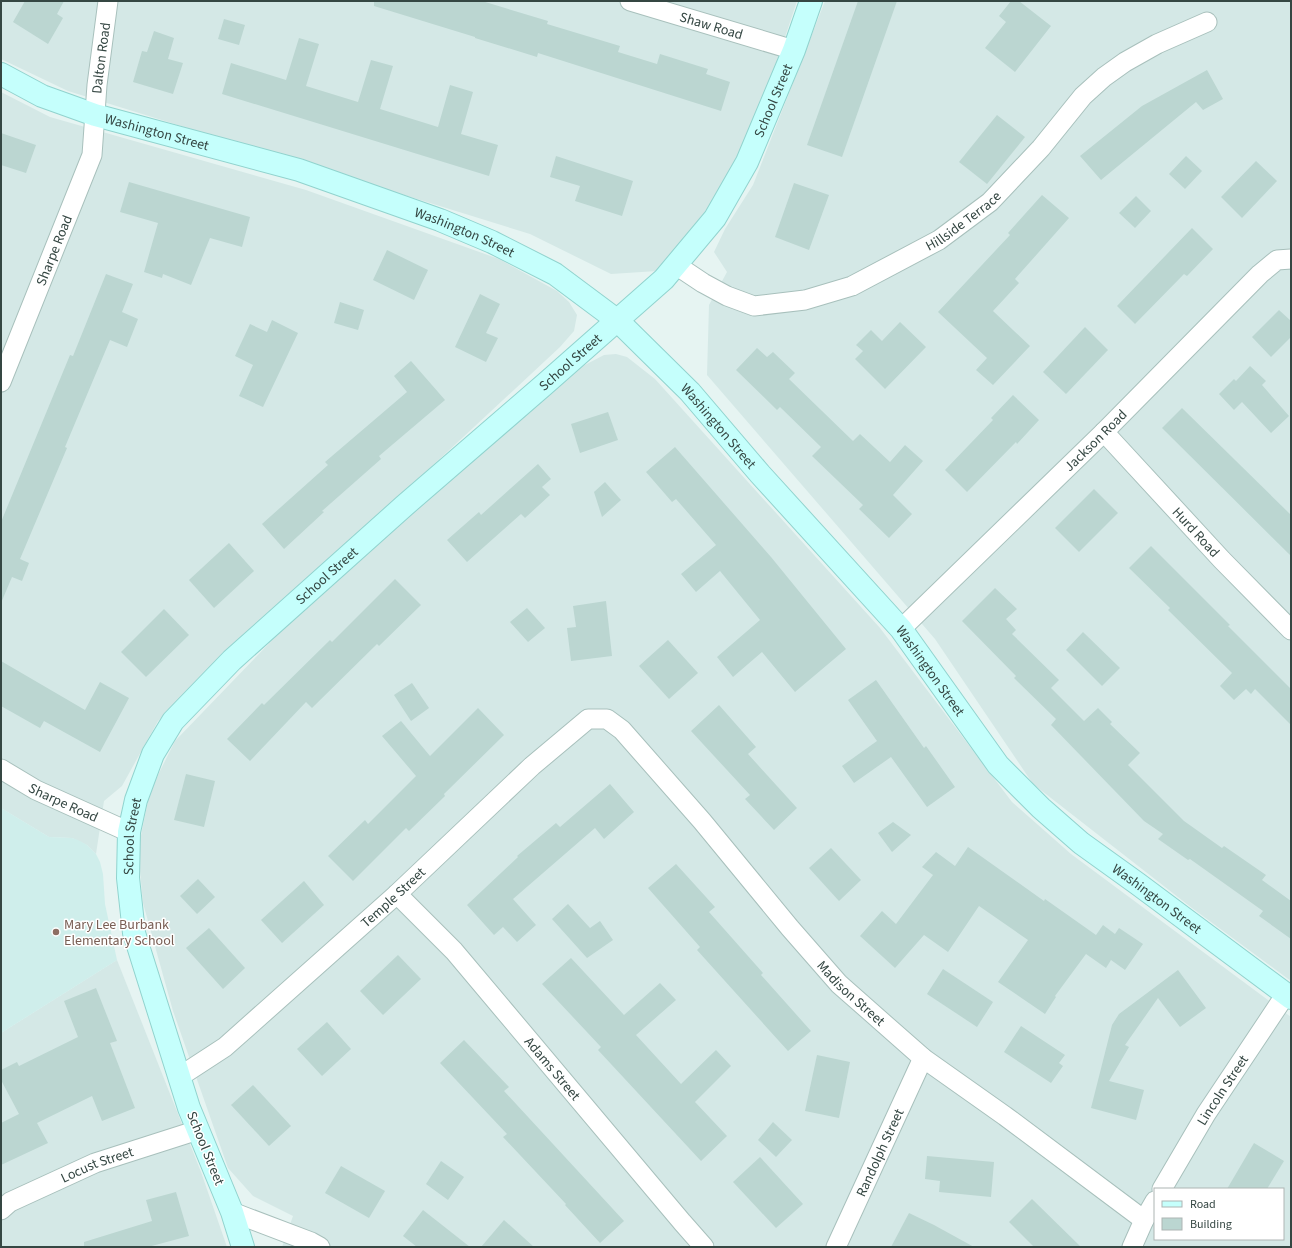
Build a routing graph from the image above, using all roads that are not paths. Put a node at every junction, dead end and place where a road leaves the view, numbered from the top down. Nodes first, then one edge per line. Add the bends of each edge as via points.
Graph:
1 (108, 1) edge
2 (630, 1) edge
3 (811, 1) edge
4 (1207, 22) dead end
5 (794, 50) junction
6 (1, 74) edge
7 (95, 115) junction
8 (1291, 259) edge
9 (676, 265) junction
10 (618, 321) junction
11 (1, 382) edge
12 (1104, 432) junction
13 (901, 629) junction
14 (1291, 630) edge
15 (604, 719) joint
16 (1, 769) edge
17 (129, 832) junction
18 (397, 894) junction
19 (1288, 996) edge
20 (923, 1058) junction
21 (179, 1077) junction
22 (198, 1130) junction
23 (1163, 1188) edge
24 (1154, 1204) edge
25 (1, 1210) edge
26 (232, 1212) junction
27 (1144, 1220) junction
28 (243, 1247) edge
29 (320, 1247) edge
30 (704, 1247) edge
31 (836, 1247) edge
32 (1132, 1247) edge

1 - 7 street, Dalton Road
2 - 5 street, Shaw Road
3 - 5 street, School Street
4 - 9 street, Hillside Terrace via 1157,44 1104,77 1083,96 1041,148 990,202 940,240 852,286 805,300 754,306 727,296
5 - 9 street, School Street via 747,162 715,218
6 - 7 street, Washington Street via 42,96
7 - 10 street, Washington Street via 298,170 440,220 492,242 555,274
7 - 11 street, Sharpe Road via 92,155
8 - 12 street, Jackson Road via 1277,260 1260,274
9 - 10 street, School Street
10 - 13 street, Washington Street via 690,392 760,474
10 - 17 street, School Street via 404,506 232,660 173,721 153,754 136,800
12 - 13 street, Jackson Road
12 - 14 street, Hurd Road via 1222,560
13 - 19 street, Washington Street via 998,765 1041,808 1081,843
15 - 18 street, Temple Street via 588,719 532,766
15 - 20 street, Madison Street via 622,730 839,984
16 - 17 street, Sharpe Road via 36,790
17 - 21 street, School Street via 128,878 134,933
18 - 21 street, Temple Street via 225,1047
18 - 30 street, Adams Street via 454,951
19 - 23 street, Lincoln Street via 1206,1114
20 - 27 street, Madison Street
20 - 31 street, Randolph Street
21 - 22 street, School Street
22 - 25 street, Locust Street via 95,1163 10,1202
22 - 26 street, School Street
24 - 27 street
26 - 28 street, School Street
26 - 29 street
27 - 32 street

